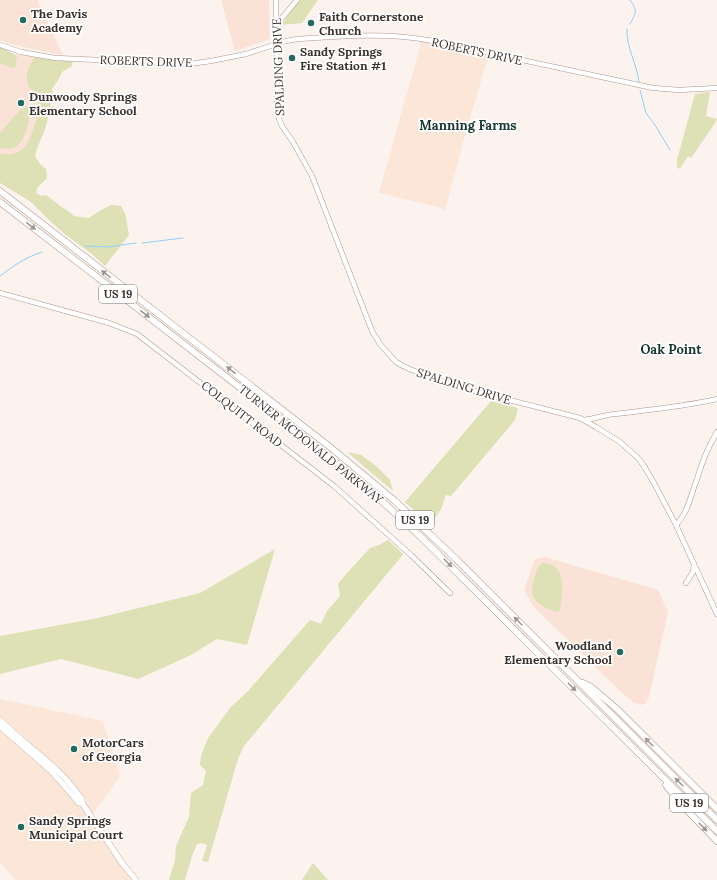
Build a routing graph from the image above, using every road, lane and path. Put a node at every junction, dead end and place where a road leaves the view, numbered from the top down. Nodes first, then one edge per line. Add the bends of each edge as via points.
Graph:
1 (276, 0) edge
2 (297, 0) edge
3 (276, 20) junction
4 (277, 44) junction
5 (0, 45) edge
6 (717, 88) edge
7 (0, 191) edge
8 (0, 202) edge
9 (0, 293) edge
10 (717, 398) edge
11 (584, 420) junction
12 (717, 432) edge
13 (676, 525) junction
14 (694, 564) junction
15 (686, 583) dead end
16 (450, 593) dead end
17 (717, 614) edge
18 (578, 681) junction
19 (0, 720) edge
20 (0, 726) edge
21 (660, 775) junction
22 (82, 802) junction
23 (717, 809) edge
24 (717, 820) edge
25 (717, 831) edge
26 (717, 841) edge
27 (136, 880) edge

1 - 3 street, SPALDING DRIVE
2 - 3 street via 282,18
3 - 4 street, SPALDING DRIVE
4 - 5 street, ROBERTS DRIVE via 246,54 189,64 55,58
4 - 6 street, ROBERTS DRIVE via 297,39 378,35 408,37 653,88
4 - 11 street, SPALDING DRIVE via 279,119 312,176 366,318 384,348 396,362 426,376
18 -> 7 highway, TURNER MCDONALD PARKWAY / US 19 via 441,544 364,474
8 -> 21 highway, TURNER MCDONALD PARKWAY / US 19 via 303,436 374,494 451,566
9 - 16 street, COLQUITT ROAD via 110,323 138,335 334,486
10 - 11 street via 700,403
11 - 13 street, SPALDING DRIVE via 616,439 637,457
12 - 13 street via 702,463 688,506
13 - 14 street, SPALDING DRIVE
14 - 15 street via 693,572
14 - 17 street, SPALDING DRIVE
23 -> 18 highway via 617,709 591,687
24 -> 18 highway, TURNER MCDONALD PARKWAY / US 19
19 - 22 main road via 61,774
20 - 22 main road via 51,771 79,802
21 - 25 highway, TURNER MCDONALD PARKWAY / US 19
21 -> 26 highway via 680,803
22 - 27 main road

